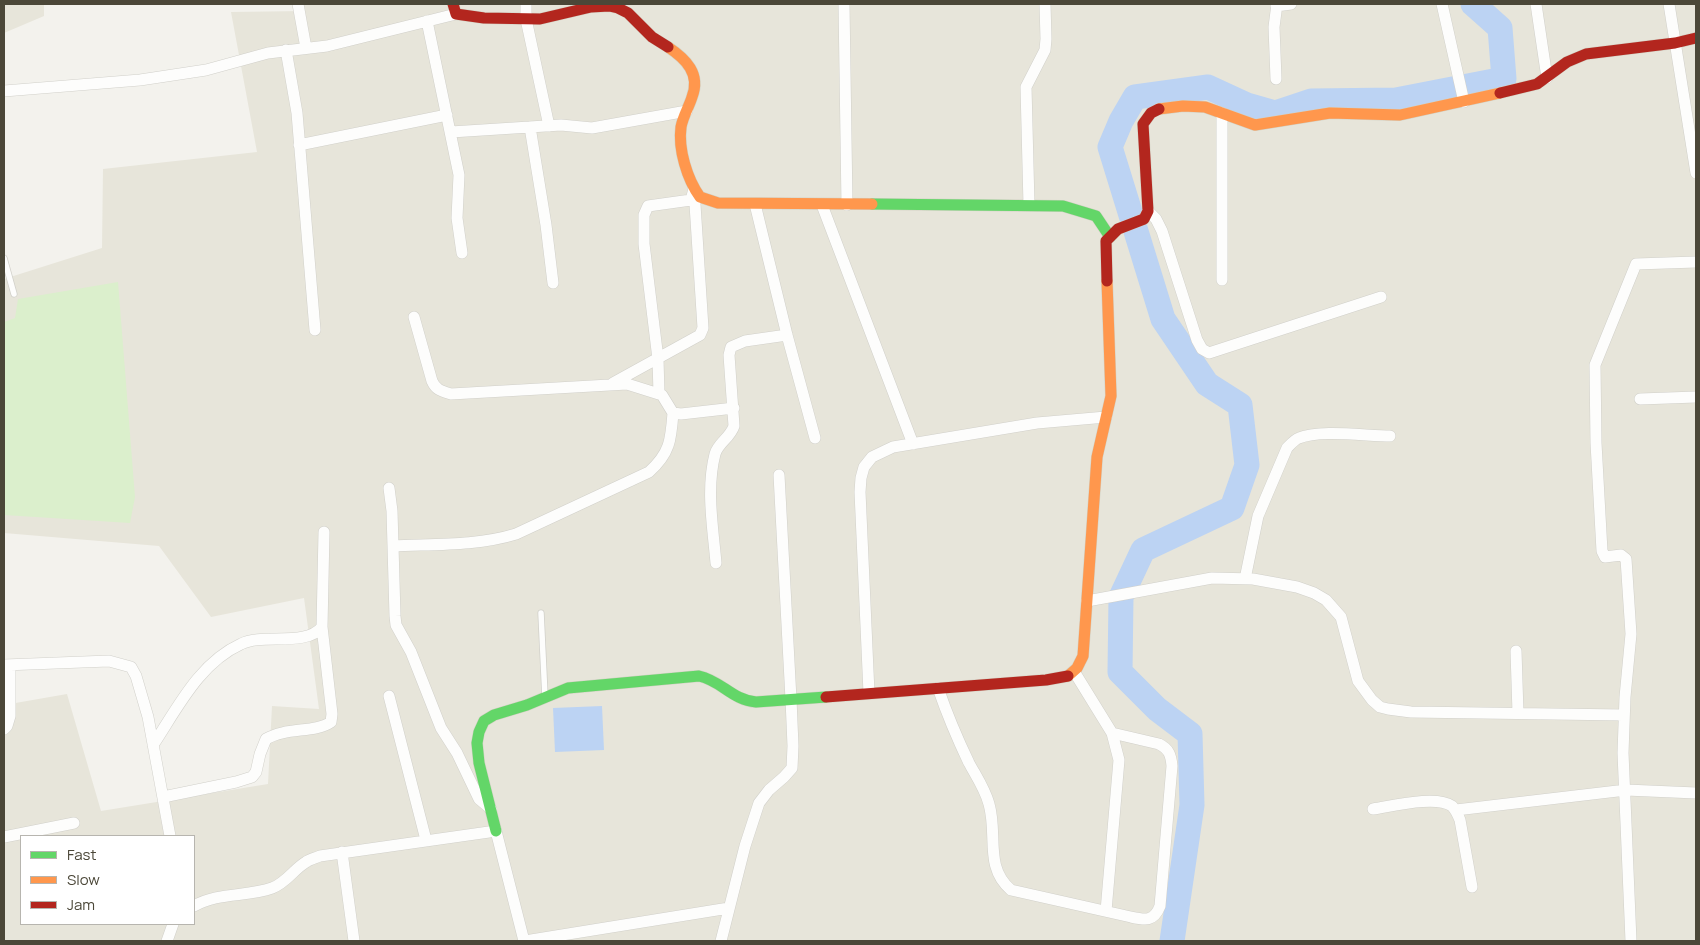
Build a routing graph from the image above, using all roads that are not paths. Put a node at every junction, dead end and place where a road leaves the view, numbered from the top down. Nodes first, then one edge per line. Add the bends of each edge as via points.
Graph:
1 (298, 4) edge
2 (526, 4) edge
3 (844, 4) edge
4 (1044, 4) edge
5 (1291, 4) edge
6 (1442, 4) edge
7 (1536, 4) edge
8 (1669, 4) edge
9 (1276, 5) edge
10 (625, 6) edge
11 (454, 9) edge
12 (526, 19) junction
13 (427, 21) junction
14 (1696, 38) edge
15 (1676, 43) junction
16 (306, 48) junction
17 (286, 50) junction
18 (1546, 78) junction
19 (1276, 79) dead end
20 (4, 91) edge
21 (1464, 100) junction
22 (687, 111) junction
23 (1222, 113) junction
24 (447, 115) junction
25 (549, 126) junction
26 (530, 127) junction
27 (451, 132) junction
28 (299, 145) junction
29 (1696, 173) edge
30 (694, 189) junction
31 (756, 204) junction
32 (822, 205) junction
33 (847, 205) junction
34 (1029, 206) junction
35 (1146, 215) junction
36 (1114, 233) junction
37 (462, 254) dead end
38 (4, 258) edge
39 (1696, 262) edge
40 (1222, 280) dead end
41 (553, 283) dead end
42 (14, 294) dead end
43 (1381, 297) dead end
44 (414, 317) dead end
45 (315, 330) dead end
46 (787, 334) junction
47 (658, 359) junction
48 (611, 384) junction
49 (658, 394) junction
50 (1696, 397) edge
51 (1640, 399) dead end
52 (734, 408) junction
53 (673, 413) junction
54 (1106, 417) junction
55 (1390, 436) dead end
56 (815, 438) dead end
57 (913, 444) junction
58 (779, 476) dead end
59 (389, 488) dead end
60 (324, 532) dead end
61 (393, 546) junction
62 (716, 563) dead end
63 (1245, 579) junction
64 (1087, 601) junction
65 (541, 613) dead end
66 (322, 627) junction
67 (1516, 651) dead end
68 (7, 665) edge
69 (1075, 673) junction
70 (938, 688) junction
71 (869, 693) junction
72 (389, 696) dead end
73 (546, 696) junction
74 (791, 699) junction
75 (1518, 713) junction
76 (1624, 715) junction
77 (4, 729) edge
78 (1112, 733) junction
79 (153, 745) junction
80 (1626, 790) junction
81 (1696, 793) edge
82 (163, 796) junction
83 (491, 809) junction
84 (1373, 809) dead end
85 (1456, 810) junction
86 (74, 823) dead end
87 (496, 831) junction
88 (170, 835) edge
89 (4, 837) edge
90 (426, 840) junction
91 (342, 852) junction
92 (1472, 887) dead end
93 (195, 906) edge
94 (729, 908) junction
95 (1106, 911) junction
96 (173, 925) edge
97 (167, 941) edge
98 (354, 941) edge
99 (524, 941) edge
100 (721, 941) edge
101 (1632, 941) edge

1 - 16 street
2 - 12 street
3 - 33 street
4 - 34 street via 1045,50 1026,87
5 - 9 street
6 - 21 street
7 - 18 street
8 - 15 street
9 - 19 street
10 - 12 street via 609,5 544,19
10 - 22 street via 644,31 691,66 696,92
11 - 12 street via 470,17
11 - 13 street
12 - 25 street
13 - 16 street via 328,46
13 - 24 street
14 - 15 street
15 - 18 street via 1586,54 1567,62
15 - 29 street
16 - 17 street
17 - 20 street via 206,70 140,80
17 - 28 street
18 - 21 street via 1537,84
21 - 23 street via 1400,114 1330,113 1255,125
22 - 25 street via 592,128
22 - 30 street via 681,129 682,144
23 - 35 street via 1186,105 1156,108 1148,114 1144,124
23 - 40 street
24 - 27 street
24 - 28 street
25 - 26 street
26 - 27 street
26 - 41 street
27 - 37 street via 459,175 457,218
28 - 45 street
30 - 31 street via 702,199 718,203
30 - 47 street via 703,328 700,335
30 - 47 street via 691,200 648,206 644,215 644,244
31 - 32 street
31 - 46 street
32 - 33 street
32 - 57 street
33 - 34 street
34 - 36 street via 1063,206 1096,216
35 - 36 street
35 - 43 street via 1156,219 1162,230 1197,340 1209,353
36 - 54 street via 1106,241 1111,396
38 - 42 lane
39 - 76 street via 1636,264 1595,365 1602,552 1605,557 1624,556 1627,564 1631,634
44 - 48 street via 432,381 442,392
46 - 52 street via 744,341 731,347
46 - 56 street
47 - 48 street
47 - 49 street
48 - 49 street via 627,384
49 - 53 street via 662,395
50 - 51 street
52 - 53 street
52 - 62 street via 734,426 731,435 717,448 712,480
53 - 61 street via 668,450 649,472 507,537
54 - 57 street via 1038,423
54 - 64 street via 1097,457
55 - 63 street via 1318,434 1292,442 1264,500
57 - 71 street via 893,447 872,457 861,478
58 - 74 street
59 - 61 street
60 - 66 street
61 - 83 street via 396,625 411,652 441,728 479,799
63 - 64 street via 1203,579
63 - 75 street via 1297,587 1326,600 1341,617 1358,681 1380,706 1410,712
64 - 69 street via 1083,656
65 - 73 lane
66 - 79 street via 313,635 243,642 218,657 198,678
66 - 82 street via 331,722 281,732 266,739 252,776
67 - 75 street
68 - 77 street via 10,716
68 - 79 street via 109,661 131,667
69 - 70 street via 1056,679
69 - 78 street
70 - 71 street
70 - 95 street via 948,717 990,804 994,862 1002,882 1011,890
71 - 74 street
72 - 90 street
73 - 74 street via 568,688 698,676 716,680 746,702
73 - 83 street via 508,712 494,714 484,721 476,743
74 - 94 street via 792,768 759,803
75 - 76 street
76 - 80 street
78 - 95 street via 1119,760
78 - 95 street via 1159,744 1169,752 1172,766 1157,914 1142,919
79 - 82 street
80 - 81 street
80 - 85 street
80 - 101 street
82 - 88 street
83 - 87 street
84 - 85 street via 1436,801
85 - 92 street
86 - 89 street
87 - 90 street
87 - 99 street
90 - 91 street
91 - 93 street via 307,861 274,887 220,896
91 - 98 street
94 - 99 street
94 - 100 street
96 - 97 street

